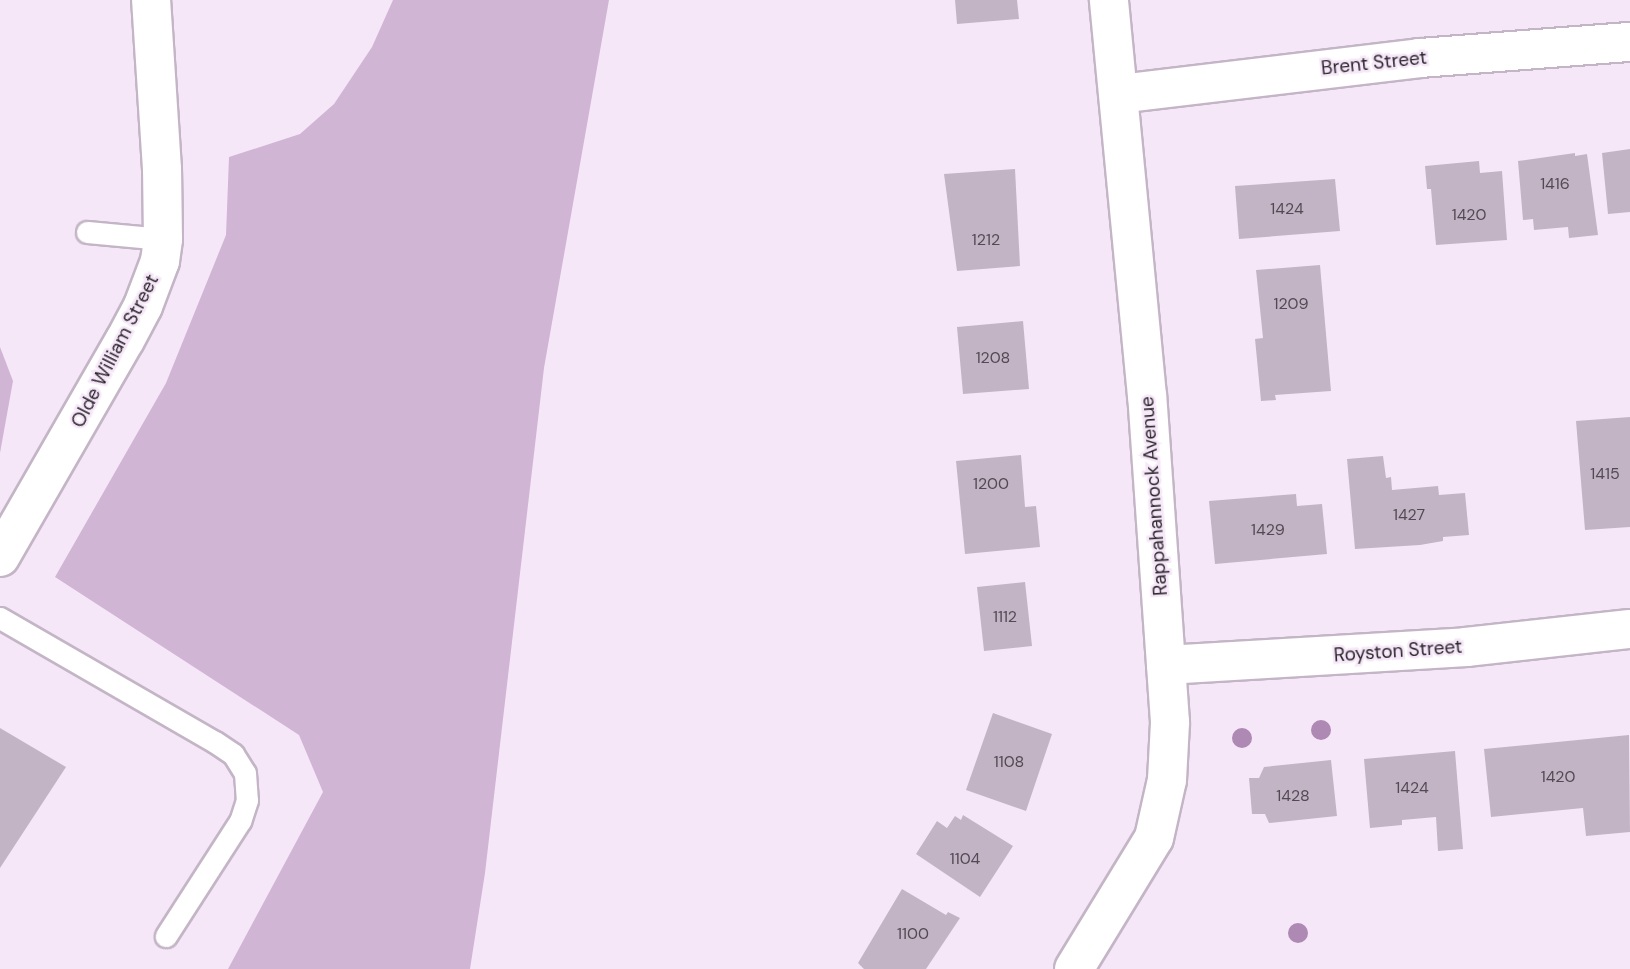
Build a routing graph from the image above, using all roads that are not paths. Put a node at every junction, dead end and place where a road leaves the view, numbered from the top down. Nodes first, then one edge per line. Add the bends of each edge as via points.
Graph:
1 (151, 0) edge
2 (1109, 0) edge
3 (1630, 42) edge
4 (1119, 94) junction
5 (87, 232) dead end
6 (163, 239) junction
7 (0, 558) edge
8 (0, 618) edge
9 (1630, 629) edge
10 (1166, 665) junction
11 (166, 936) dead end
12 (1074, 969) edge

1 - 6 street, Olde William Street
2 - 4 street, Rappahannock Avenue
3 - 4 street, Brent Street via 1420,58
4 - 10 street, Rappahannock Avenue
5 - 6 lane
6 - 7 street, Olde William Street via 160,261 142,306
8 - 11 lane via 215,742 233,754 245,773 247,800 240,821
9 - 10 street, Royston Street via 1466,647
10 - 12 street, Rappahannock Avenue via 1170,722 1167,780 1154,838

